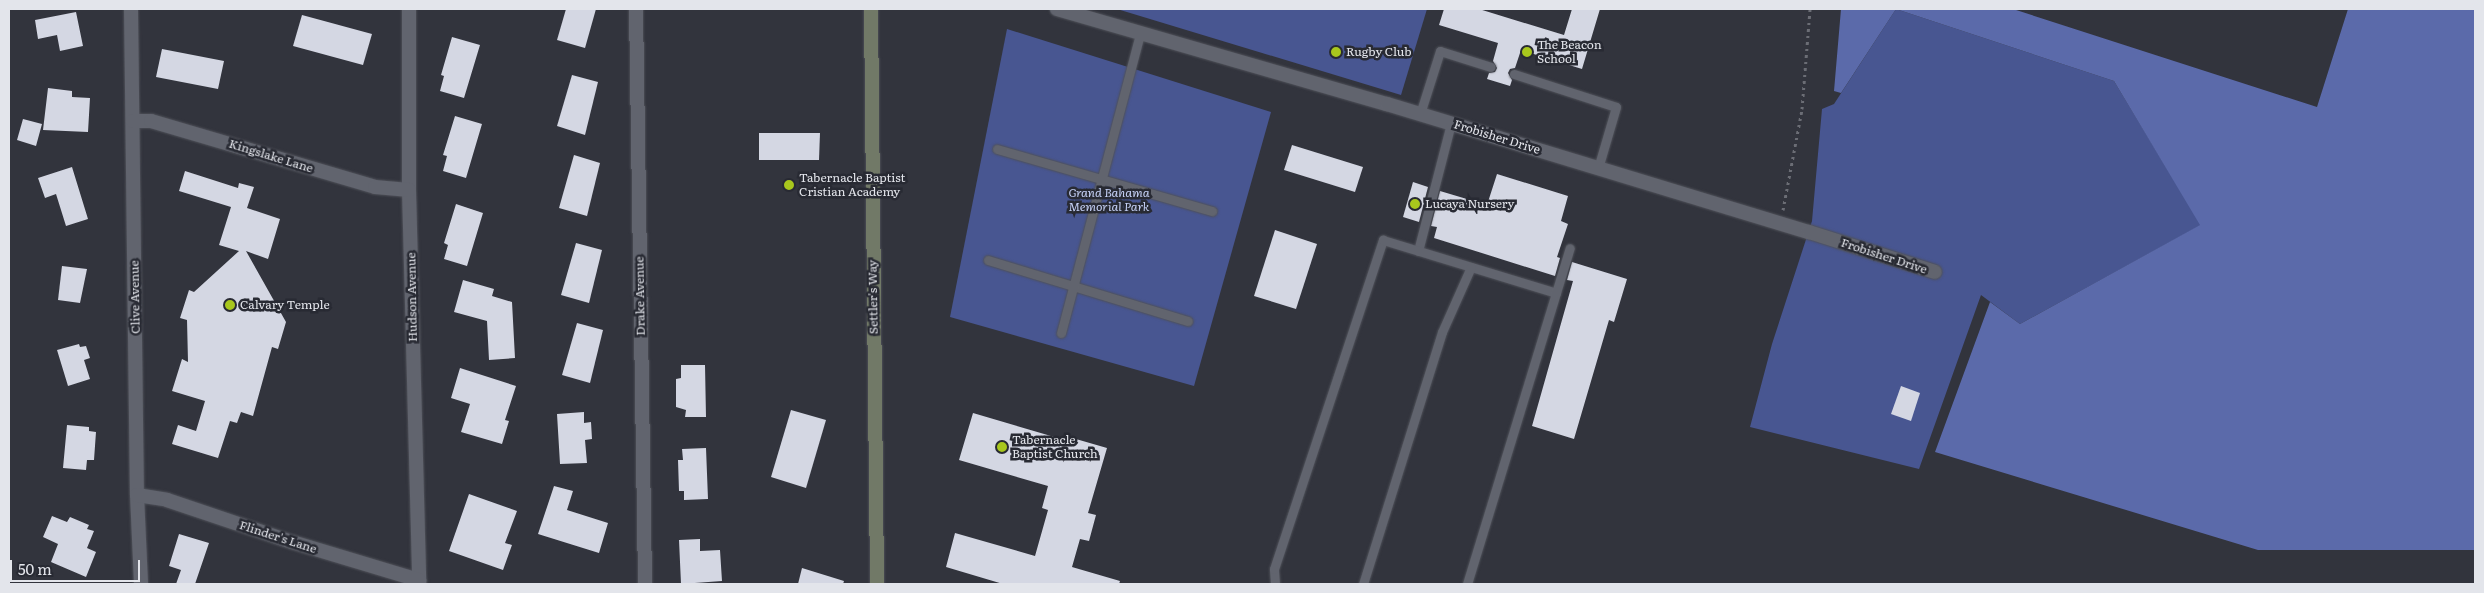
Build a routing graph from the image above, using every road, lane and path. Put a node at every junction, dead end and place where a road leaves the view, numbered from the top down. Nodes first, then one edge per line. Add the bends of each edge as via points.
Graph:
1 (131, 9) edge
2 (409, 9) edge
3 (636, 9) edge
4 (870, 9) edge
5 (1057, 9) edge
6 (1810, 9) edge
7 (1140, 33) junction
8 (1491, 67) dead end
9 (1514, 74) dead end
10 (1420, 114) junction
11 (133, 121) junction
12 (1451, 123) junction
13 (997, 149) dead end
14 (1598, 168) junction
15 (1101, 179) junction
16 (409, 190) junction
17 (1212, 211) dead end
18 (1780, 223) junction
19 (1570, 248) dead end
20 (1418, 251) junction
21 (988, 260) dead end
22 (1471, 267) junction
23 (1935, 272) dead end
24 (1074, 286) junction
25 (1556, 294) junction
26 (1188, 321) dead end
27 (1061, 333) dead end
28 (137, 495) junction
29 (419, 582) edge
30 (141, 584) edge
31 (645, 584) edge
32 (877, 584) edge
33 (1275, 584) edge
34 (1363, 584) edge
35 (1467, 584) edge

1 - 11 street, Clive Avenue
2 - 16 street, Hudson Avenue
3 - 31 street, Drake Avenue
4 - 32 main road, Settler's Way
5 - 7 street, Frobisher Drive
6 - 18 path via 1802,108
7 - 10 street, Frobisher Drive
7 - 15 lane
8 - 10 lane via 1440,51
9 - 14 lane via 1616,106
10 - 12 street, Frobisher Drive
11 - 16 street, Kingslake Lane via 151,121 375,187
11 - 28 street, Clive Avenue
12 - 14 street, Frobisher Drive
12 - 20 lane
13 - 15 lane
14 - 18 street, Frobisher Drive
15 - 17 lane
15 - 24 lane
16 - 29 street, Hudson Avenue
18 - 23 street, Frobisher Drive
19 - 25 lane
20 - 22 lane
20 - 33 lane via 1383,240 1274,570
21 - 24 lane
22 - 25 lane
22 - 34 lane via 1442,332
24 - 26 lane
24 - 27 lane
25 - 35 lane
28 - 29 street, Flinder's Lane via 167,500
28 - 30 street, Clive Avenue

